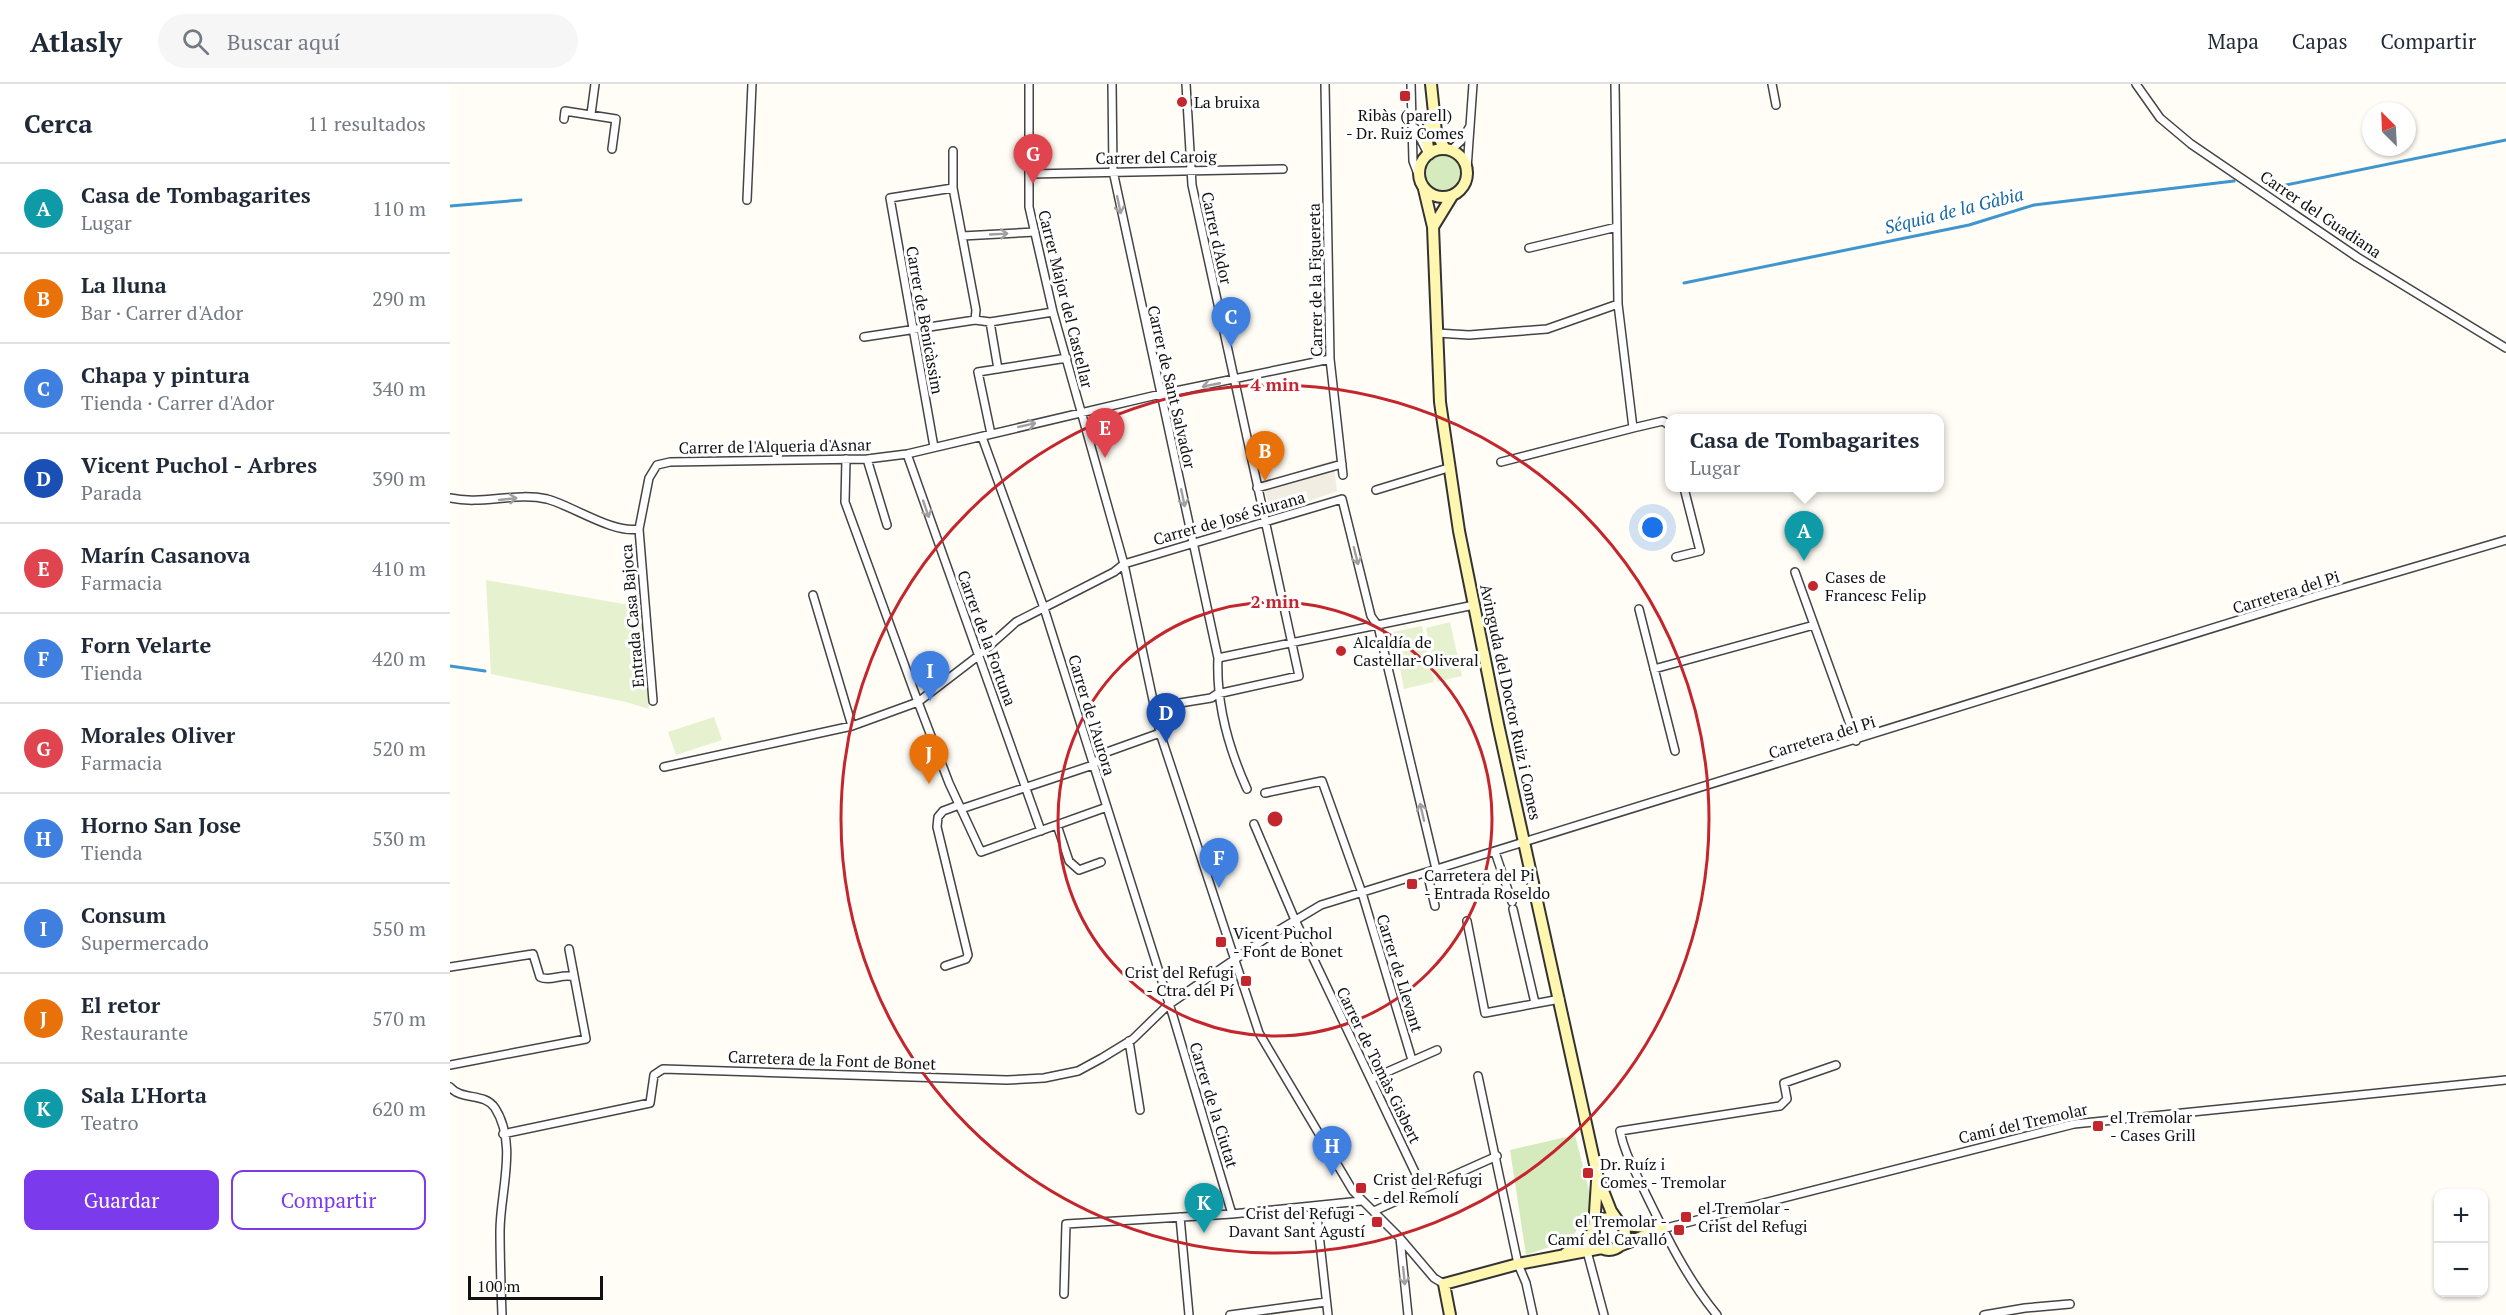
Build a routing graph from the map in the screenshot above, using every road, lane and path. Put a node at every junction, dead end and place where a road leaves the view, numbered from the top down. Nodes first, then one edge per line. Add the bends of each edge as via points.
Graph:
1 (595, 84) edge
2 (752, 84) edge
3 (1029, 84) edge
4 (1112, 84) edge
5 (1186, 84) edge
6 (1325, 84) edge
7 (1411, 84) edge
8 (1431, 84) edge
9 (1473, 84) edge
10 (1615, 84) edge
11 (1772, 84) edge
12 (2136, 84) edge
13 (1432, 104) junction
14 (1776, 105) dead end
15 (591, 114) junction
16 (1412, 117) junction
17 (1430, 118) junction
18 (564, 119) dead end
19 (1472, 124) junction
20 (612, 149) dead end
21 (1448, 150) junction
22 (953, 152) dead end
23 (1428, 154) junction
24 (1283, 169) dead end
25 (1467, 169) junction
26 (1189, 170) junction
27 (1113, 171) junction
28 (1029, 174) junction
29 (1419, 177) junction
30 (953, 188) junction
31 (1424, 189) junction
32 (1452, 196) junction
33 (747, 200) dead end
34 (1433, 226) junction
35 (1617, 227) junction
36 (1035, 232) junction
37 (962, 236) junction
38 (1529, 248) dead end
39 (1618, 304) junction
40 (1053, 312) junction
41 (975, 320) junction
42 (990, 322) junction
43 (914, 330) junction
44 (1437, 333) junction
45 (864, 337) dead end
46 (2506, 348) edge
47 (1067, 358) junction
48 (1330, 359) junction
49 (998, 369) junction
50 (1234, 380) junction
51 (1161, 394) junction
52 (1081, 413) junction
53 (1665, 423) edge
54 (1633, 428) junction
55 (992, 434) junction
56 (982, 436) junction
57 (934, 447) junction
58 (907, 454) junction
59 (846, 459) junction
60 (867, 459) junction
61 (1501, 462) dead end
62 (1342, 464) junction
63 (1448, 468) junction
64 (1343, 475) dead end
65 (1257, 488) junction
66 (1376, 490) dead end
67 (1685, 492) edge
68 (450, 498) edge
69 (1265, 522) junction
70 (887, 525) dead end
71 (639, 529) junction
72 (2506, 540) edge
73 (1192, 542) junction
74 (1676, 557) dead end
75 (1124, 564) junction
76 (1795, 572) dead end
77 (813, 595) dead end
78 (1474, 605) junction
79 (1044, 608) junction
80 (1639, 609) dead end
81 (1814, 625) junction
82 (1378, 627) junction
83 (1292, 644) junction
84 (978, 656) junction
85 (1218, 658) junction
86 (1654, 669) junction
87 (1218, 694) junction
88 (653, 701) dead end
89 (918, 702) junction
90 (1155, 707) junction
91 (852, 726) junction
92 (1160, 733) junction
93 (1856, 741) junction
94 (1676, 751) dead end
95 (1093, 765) junction
96 (664, 767) dead end
97 (1026, 787) junction
98 (1247, 789) dead end
99 (1265, 793) dead end
100 (960, 807) junction
101 (1107, 807) junction
102 (1254, 824) dead end
103 (1057, 825) junction
104 (1041, 831) junction
105 (1526, 843) junction
106 (1495, 852) junction
107 (1101, 862) dead end
108 (1436, 869) junction
109 (1426, 872) junction
110 (1362, 893) junction
111 (1435, 906) dead end
112 (1295, 920) junction
113 (1467, 921) dead end
114 (569, 949) dead end
115 (1233, 960) junction
116 (945, 966) dead end
117 (450, 967) edge
118 (574, 977) junction
119 (1560, 999) junction
120 (1535, 1003) junction
121 (1168, 1005) junction
122 (1129, 1041) junction
123 (1437, 1050) dead end
124 (1412, 1060) junction
125 (450, 1065) edge
126 (1836, 1065) dead end
127 (1478, 1076) dead end
128 (1371, 1079) junction
129 (2506, 1080) edge
130 (450, 1087) edge
131 (1140, 1110) dead end
132 (503, 1134) junction
133 (1497, 1156) junction
134 (1598, 1178) junction
135 (1423, 1189) junction
136 (1361, 1201) junction
137 (1316, 1207) junction
138 (1374, 1211) junction
139 (1232, 1214) junction
140 (1180, 1217) junction
141 (1620, 1223) junction
142 (1662, 1228) junction
143 (1594, 1230) junction
144 (1400, 1238) junction
145 (1584, 1240) junction
146 (1619, 1246) junction
147 (1602, 1248) junction
148 (1564, 1255) junction
149 (1589, 1255) junction
150 (1518, 1264) junction
151 (1444, 1284) junction
152 (1064, 1294) dead end
153 (1326, 1302) junction
154 (2070, 1304) dead end
155 (502, 1315) edge
156 (1189, 1315) edge
157 (1230, 1315) edge
158 (1328, 1315) edge
159 (1408, 1315) edge
160 (1450, 1315) edge
161 (1533, 1315) edge
162 (1604, 1315) edge
163 (1717, 1315) edge
164 (1984, 1315) edge

1 - 15 street
2 - 33 street
3 - 28 street, Carrer Major del Castellar
4 - 27 street, Carrer de Sant Salvador
5 - 26 street, Carrer d'Ador
6 - 48 street, Carrer de la Figuereta
7 - 16 street
8 - 13 street
9 - 19 street
10 - 35 street
11 - 14 street
12 - 46 street, Carrer del Guadiana via 2160,118 2191,144 2357,257
13 - 17 street
13 - 21 street via 1436,132
15 - 18 street via 565,111
15 - 20 street via 616,119
16 - 17 street via 1418,125
16 - 23 street
16 - 29 street via 1413,161
17 - 23 street
19 - 21 street via 1461,141
19 - 25 street
21 - 23 street
21 - 25 street via 1462,158
22 - 30 street
23 - 29 street via 1420,165
24 - 26 street, Carrer del Caroig
25 - 32 street via 1463,188
26 - 27 street, Carrer del Caroig
26 - 50 street, Carrer d'Ador
27 - 28 street, Carrer del Caroig
27 -> 51 street, Carrer de Sant Salvador
28 - 36 street, Carrer Major del Castellar via 1029,207
29 - 31 street
30 - 37 street
30 - 43 street, Carrer de Benicàssim via 890,198
31 - 32 street via 1440,198
31 - 34 street, Avinguda del Doctor Ruiz i Comes
32 - 34 street
34 - 44 street, Avinguda del Doctor Ruiz i Comes
35 - 38 street
35 - 39 street
37 -> 36 street
36 - 40 street, Carrer Major del Castellar
37 - 41 street
39 - 44 street via 1547,329 1469,335
39 - 54 street
40 - 42 street
40 - 47 street, Carrer Major del Castellar
41 - 42 street
41 - 43 street
42 - 49 street
43 - 45 street
43 - 57 street, Carrer de Benicàssim
44 - 63 street, Avinguda del Doctor Ruiz i Comes
47 - 49 street
47 - 52 street, Carrer Major del Castellar
48 - 50 street, Carrer de l'Alqueria d'Asnar
48 - 62 street, Carrer de la Figuereta
49 - 55 street via 978,372
50 -> 51 street, Carrer de l'Alqueria d'Asnar
50 - 65 street, Carrer d'Ador
51 - 52 street, Carrer de l'Alqueria d'Asnar
51 -> 73 street, Carrer de Sant Salvador
55 -> 52 street, Carrer de l'Alqueria d'Asnar
52 - 75 street, Carrer Major del Castellar
53 - 54 street
54 - 61 street
55 - 56 street, Carrer de l'Alqueria d'Asnar
56 - 57 street, Carrer de l'Alqueria d'Asnar
56 - 79 street, Carrer de l'Aurora
57 - 58 street, Carrer de l'Alqueria d'Asnar
58 - 60 street, Carrer de l'Alqueria d'Asnar
58 -> 84 street, Carrer de la Fortuna
59 - 60 street, Carrer de l'Alqueria d'Asnar
59 - 71 street, Carrer de l'Alqueria d'Asnar via 662,463 652,469
59 - 89 street via 846,502
60 - 70 street
62 - 64 street, Carrer de la Figuereta
62 - 65 street
63 - 66 street
63 - 78 street, Avinguda del Doctor Ruiz i Comes
65 - 69 street, Carrer d'Ador
67 - 74 street via 1700,551
68 -> 71 street via 480,502 538,498 617,527
69 - 73 street, Carrer de José Siurana
69 -> 82 street, Carrer de José Siurana via 1342,499 1371,616
69 - 83 street, Carrer d'Ador
71 - 88 street, Entrada Casa Bajoca
72 - 93 street, Carretera del Pi
73 - 75 street, Carrer de José Siurana
73 - 85 street, Carrer de Sant Salvador
75 - 79 street, Carrer de José Siurana
75 - 90 street, Carrer Major del Castellar
76 - 81 street
77 - 91 street
78 - 82 street
78 - 105 street, Avinguda del Doctor Ruiz i Comes
79 - 84 street, Carrer de José Siurana via 1016,622
79 - 95 street, Carrer de l'Aurora
80 - 86 street
81 - 86 street
81 - 93 street
82 - 83 street
108 -> 82 street
83 - 85 street
83 - 87 street, Carrer d'Ador via 1299,676
84 - 89 street, Carrer de José Siurana
84 - 97 street, Carrer de la Fortuna
85 - 87 street, Carrer de Sant Salvador
86 - 94 street
87 - 90 street
87 - 98 street, Carrer de Sant Salvador via 1234,759
89 - 91 street, Carrer de José Siurana
89 - 100 street
90 - 92 street, Carrer Major del Castellar
91 - 96 street, Carrer de José Siurana
92 - 95 street via 1107,753
92 - 115 street, Carrer Major del Castellar
93 - 105 street, Carretera del Pi
95 - 97 street
95 - 101 street, Carrer de l'Aurora
97 - 100 street
97 - 104 street, Carrer de la Fortuna
99 - 110 street, Carrer de Llevant via 1322,781
100 - 104 street via 981,852
100 - 116 street via 943,811 938,827 968,955
101 - 103 street
101 - 121 street, Carrer de l'Aurora
102 - 112 street, Carrer de Tomàs Gisbert
103 - 104 street
103 - 107 street via 1069,861 1079,870
105 - 106 street, Carretera del Pi
105 - 119 street, Avinguda del Doctor Ruiz i Comes
106 - 108 street, Carretera del Pi
106 - 120 street via 1513,905
108 - 109 street, Carretera del Pi
109 - 110 street, Carretera del Pi
109 - 111 street
110 - 112 street, Carretera del Pi via 1321,905
110 - 124 street, Carrer de Llevant
112 - 115 street, Carretera del Pi
112 - 128 street, Carrer de Tomàs Gisbert
113 - 120 street via 1485,1013
114 - 118 street
115 - 121 street, Carretera del Pi
115 - 136 street, Carrer Major del Castellar via 1258,1034
117 - 118 street via 533,954 540,977
118 - 125 street via 586,1039
119 - 120 street
119 - 134 street, Avinguda del Doctor Ruiz i Comes
121 - 122 street, Carretera de la Font de Bonet
121 - 139 street, Carrer de la Ciutat
122 - 131 street
122 - 132 street, Carretera de la Font de Bonet via 1078,1071 1026,1080 663,1069 654,1076 650,1103
123 - 124 street
124 - 128 street
126 - 142 street via 1784,1083 1787,1100 1780,1106 1620,1131 1629,1162
127 - 133 street
128 - 135 street, Carrer de Tomàs Gisbert
129 - 142 street, Camí del Tremolar via 2074,1124
130 - 132 street via 461,1096 488,1102 495,1108
132 - 155 street via 506,1166 500,1229
133 - 135 street
133 - 150 street
134 - 141 street, Avinguda del Doctor Ruiz i Comes
134 - 143 street, Avinguda del Doctor Ruiz i Comes
135 - 138 street
136 - 137 street
136 - 138 street
137 - 139 street
137 - 153 street
138 - 144 street
139 - 140 street
140 - 152 street via 1066,1224
140 - 156 street
141 - 142 street, Camí del Tremolar
141 - 143 street via 1607,1218
141 - 146 street via 1624,1236
142 - 146 street, Camí del Tremolar
142 - 163 street via 1701,1296
143 - 145 street
143 - 147 street via 1594,1240
144 - 151 street via 1434,1278
144 -> 159 street
145 - 148 street
145 - 149 street
146 - 147 street
147 - 149 street
148 - 149 street
148 - 150 street
149 - 162 street
150 - 151 street
150 - 161 street
151 - 160 street
153 - 157 street
153 - 158 street
154 - 164 street

